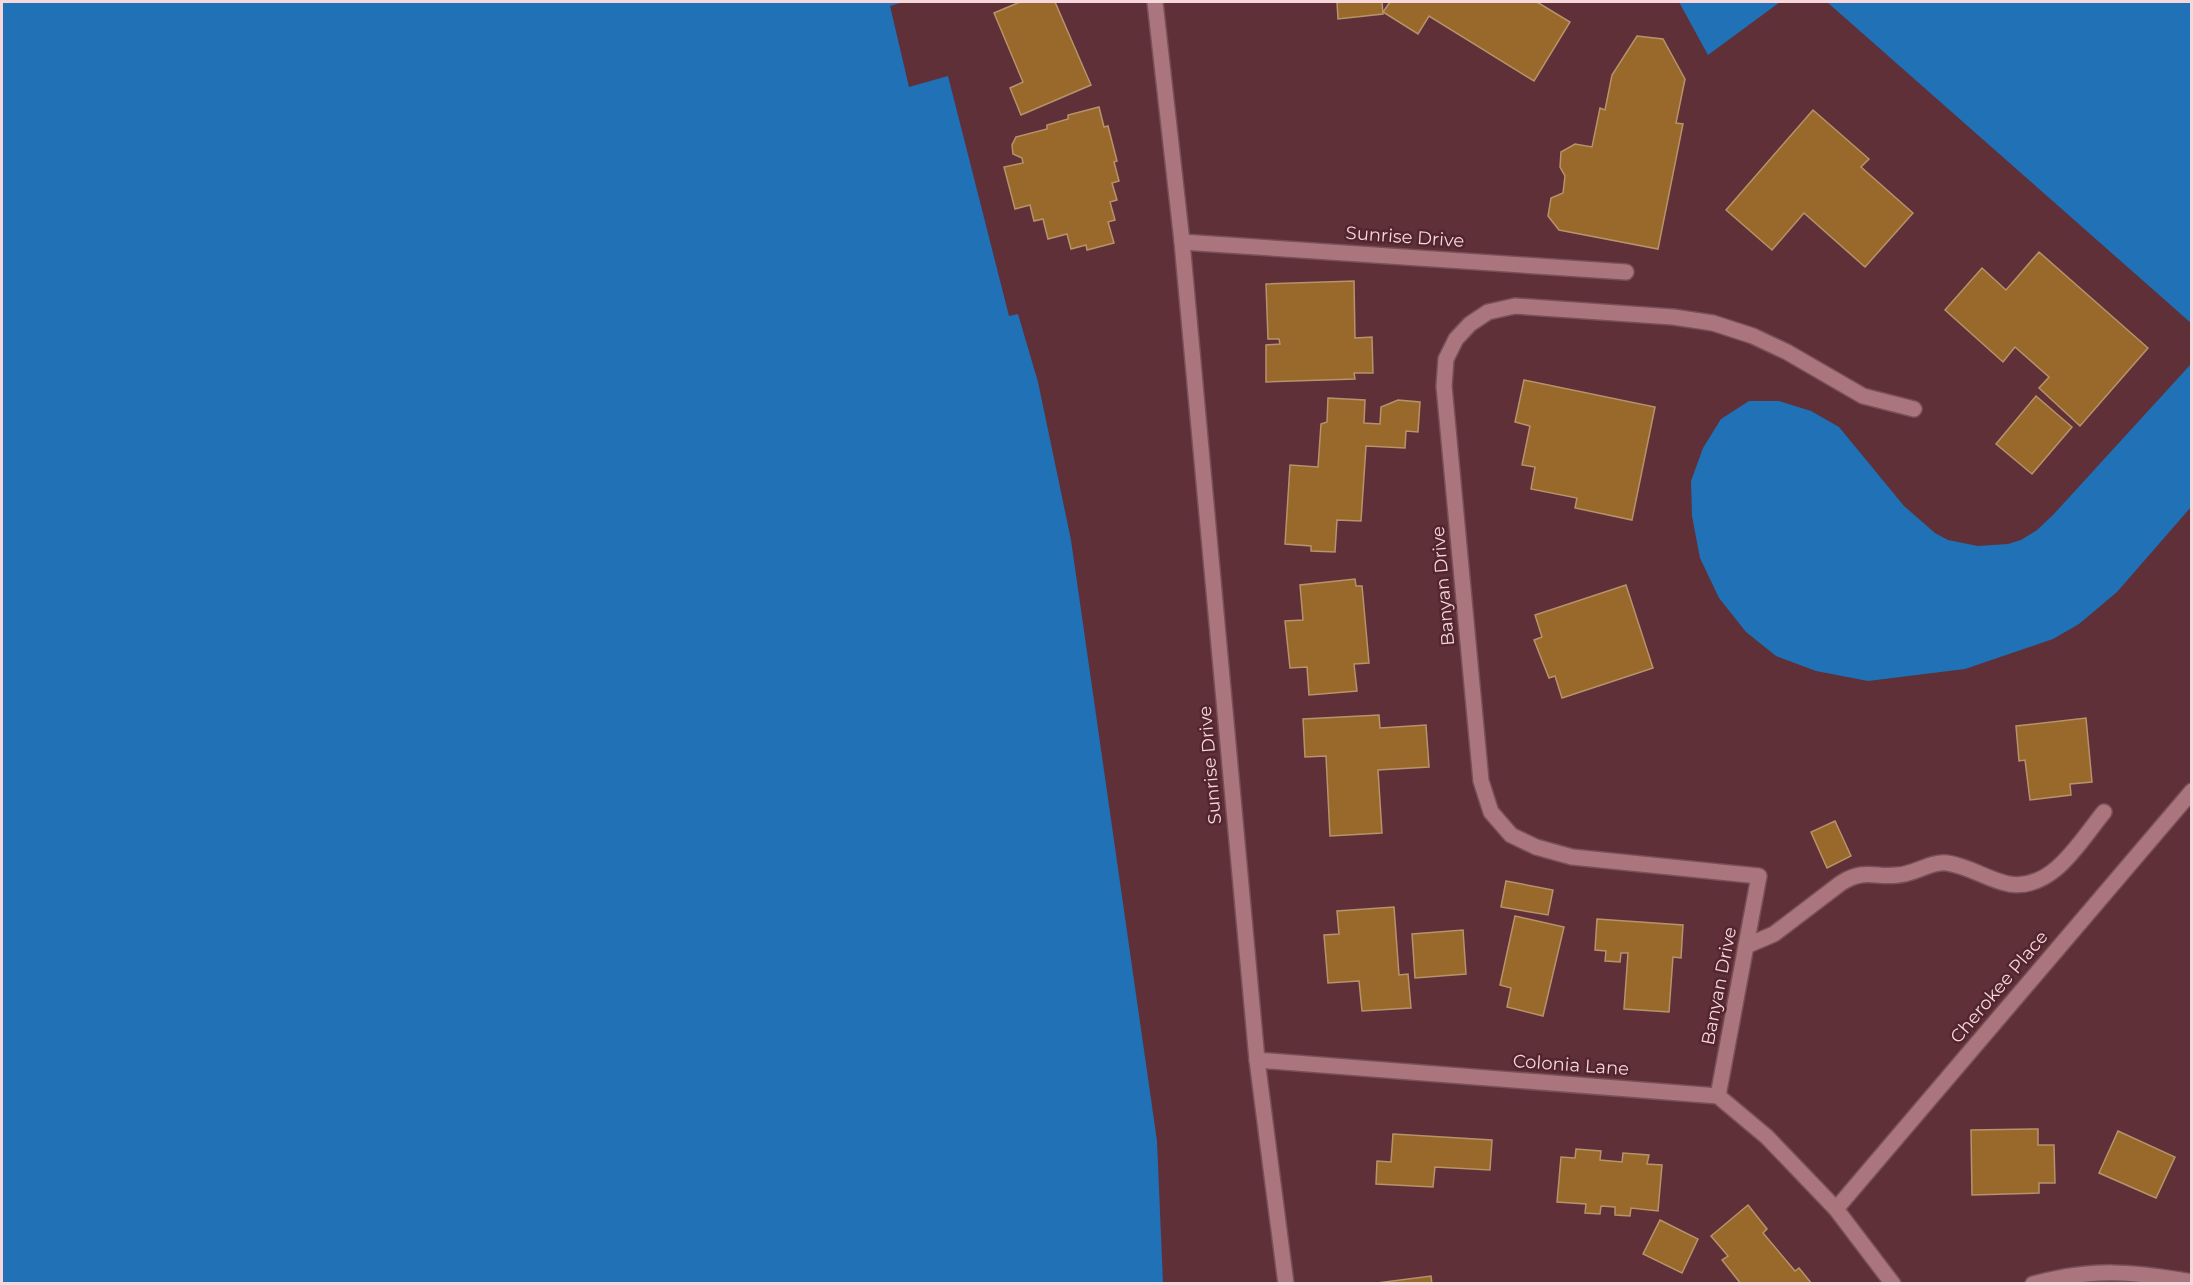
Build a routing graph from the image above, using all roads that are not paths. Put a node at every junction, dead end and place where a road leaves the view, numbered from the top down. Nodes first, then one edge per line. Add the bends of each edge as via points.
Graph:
1 (1155, 2) edge
2 (1182, 242) junction
3 (1626, 272) dead end
4 (1914, 409) dead end
5 (2192, 792) edge
6 (2103, 812) dead end
7 (1746, 946) junction
8 (1257, 1060) junction
9 (1718, 1096) junction
10 (1836, 1209) junction
11 (2192, 1282) edge
12 (1286, 1284) edge
13 (1893, 1284) edge
14 (2033, 1284) edge

1 - 2 street, Sunrise Drive
2 - 3 street, Sunrise Drive
2 - 8 street, Sunrise Drive
4 - 7 street, Banyan Drive via 1863,396 1753,336 1713,323 1673,317 1515,306 1488,312 1470,324 1456,339 1446,359 1444,386 1481,781 1491,812 1511,836 1572,857 1759,876
5 - 10 street, Cherokee Place
6 - 7 street via 2062,864 2038,880 2009,884 1946,863 1899,875 1864,874 1849,878 1774,934
7 - 9 street, Banyan Drive
8 - 9 street, Colonia Lane
8 - 12 street, Sunrise Drive
9 - 10 street via 1767,1137
10 - 13 street
11 - 14 street via 2106,1271

